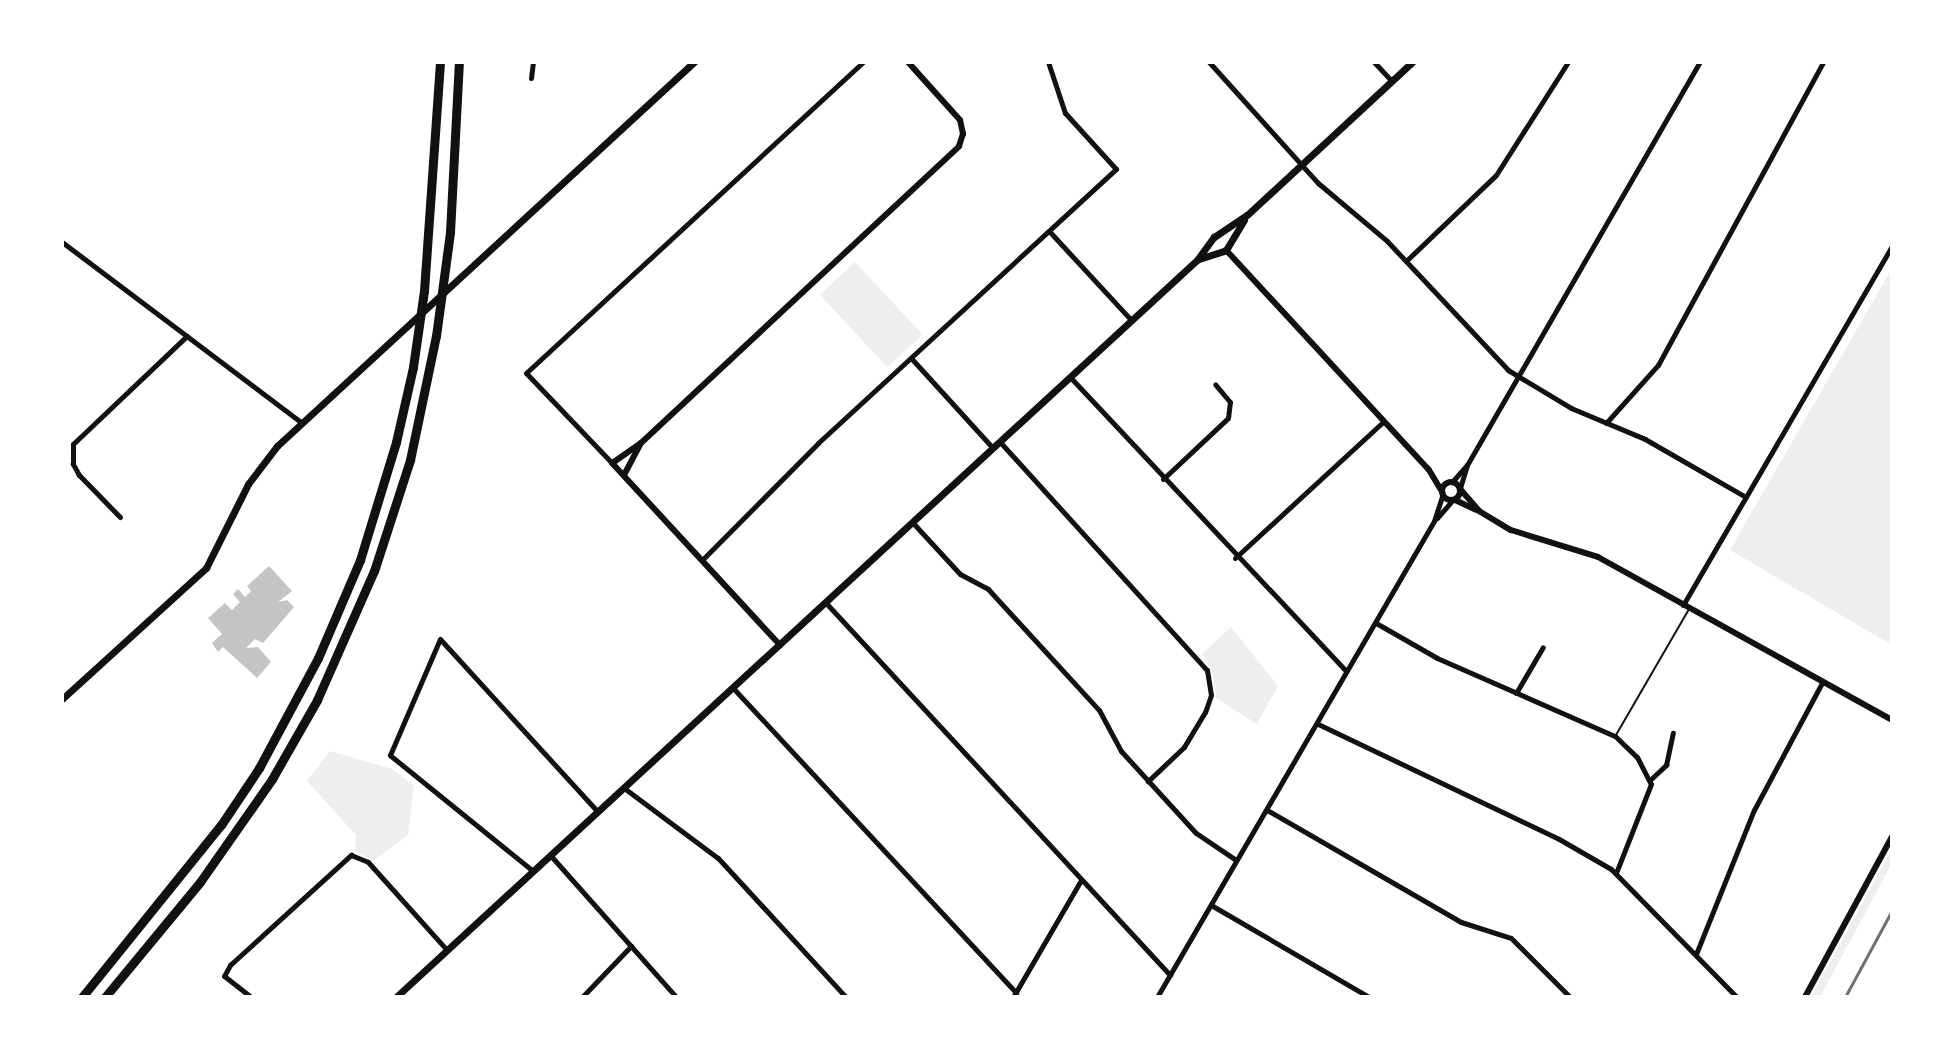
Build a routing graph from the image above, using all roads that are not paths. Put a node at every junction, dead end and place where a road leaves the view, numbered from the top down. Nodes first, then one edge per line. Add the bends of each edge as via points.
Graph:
1 (440, 62) edge
2 (459, 62) edge
3 (533, 62) edge
4 (694, 62) edge
5 (863, 62) edge
6 (908, 62) edge
7 (1048, 62) edge
8 (1209, 62) edge
9 (1374, 62) edge
10 (1412, 62) edge
11 (1568, 62) edge
12 (1700, 62) edge
13 (1823, 62) edge
14 (531, 78) dead end
15 (1392, 81) junction
16 (1302, 164) junction
17 (1247, 215) junction
18 (1049, 231) junction
19 (1216, 237) junction
20 (62, 242) edge
21 (1892, 246) edge
22 (1224, 249) junction
23 (1197, 260) junction
24 (1406, 261) junction
25 (1131, 320) junction
26 (187, 336) junction
27 (911, 358) junction
28 (1070, 377) junction
29 (1518, 377) junction
30 (1215, 384) dead end
31 (1384, 421) junction
32 (302, 423) junction
33 (1606, 423) junction
34 (1000, 442) junction
35 (641, 443) junction
36 (993, 448) junction
37 (612, 463) junction
38 (1467, 465) junction
39 (1429, 470) junction
40 (624, 475) junction
41 (1163, 479) junction
42 (1450, 482) junction
43 (1461, 489) junction
44 (1442, 493) junction
45 (1746, 497) junction
46 (1454, 500) junction
47 (1479, 511) junction
48 (120, 517) dead end
49 (1434, 521) junction
50 (913, 523) junction
51 (1235, 558) junction
52 (702, 560) junction
53 (826, 603) junction
54 (1686, 607) junction
55 (1376, 623) junction
56 (780, 645) junction
57 (1543, 647) dead end
58 (1346, 671) junction
59 (1823, 681) junction
60 (733, 688) junction
61 (1516, 693) junction
62 (62, 699) edge
63 (1892, 720) edge
64 (1317, 724) junction
65 (1673, 733) dead end
66 (1615, 736) junction
67 (1651, 779) junction
68 (1148, 781) junction
69 (624, 788) junction
70 (1267, 810) junction
71 (598, 812) junction
72 (1892, 837) edge
73 (551, 856) junction
74 (1236, 860) junction
75 (534, 872) junction
76 (1616, 873) junction
77 (1081, 880) junction
78 (1211, 905) junction
79 (631, 946) junction
80 (447, 950) junction
81 (1696, 954) junction
82 (1170, 975) junction
83 (1014, 995) edge
84 (82, 997) edge
85 (105, 997) edge
86 (251, 997) edge
87 (396, 997) edge
88 (582, 997) edge
89 (676, 997) edge
90 (846, 997) edge
91 (1157, 997) edge
92 (1369, 997) edge
93 (1570, 997) edge
94 (1737, 997) edge
95 (1805, 997) edge

1 - 84 highway via 424,291 413,367 360,560 318,658 259,768 221,825
2 - 85 highway via 450,232 436,336 410,460 374,571 340,654 272,779 200,882
3 - 14 street
4 - 32 main road
5 - 37 street via 526,373
6 - 35 street via 960,120 959,146
7 - 18 street via 1065,113 1116,169
8 - 16 street
9 - 15 street
10 - 15 main road
11 - 24 street via 1496,175
12 - 29 street
13 - 33 street via 1658,365
15 - 16 main road
16 - 17 main road
16 - 24 street
17 - 19 main road
17 - 22 main road
18 - 25 street
18 - 27 street
19 - 22 main road
19 - 22 main road
19 - 23 main road
20 - 26 street
21 - 45 street
22 - 23 main road
22 - 31 street
23 - 25 main road
24 - 29 street
25 - 28 main road
26 - 32 street
26 - 48 street via 73,444 79,475
27 - 36 street
27 - 52 street
28 - 34 main road
28 - 41 street
29 - 33 street
29 - 38 street
30 - 41 street via 1230,402 1228,418
31 - 39 street
31 - 51 street
32 - 62 main road via 255,472 206,568
33 - 45 street via 1645,439
34 - 36 main road
34 - 68 street via 1207,670 1211,695 1205,712 1184,747
35 - 37 street
35 - 40 street
36 - 50 main road
37 - 40 street
38 - 42 street
38 - 43 street
39 - 42 street
39 - 44 street
40 - 52 street
41 - 51 street
42 - 43 street
42 - 44 street
43 - 46 street
43 - 47 street
44 - 46 street
44 - 49 street
45 - 54 street
46 - 47 street
46 - 49 street
47 - 54 street via 1518,533 1598,557
49 - 55 street
50 - 53 main road
50 - 68 street via 960,574 988,589 1088,698 1107,720 1121,751
51 - 58 street
52 - 56 street
53 - 56 main road
53 - 77 street
54 - 59 street
54 - 66 lane
55 - 58 street
55 - 61 street via 1437,658
56 - 60 main road
57 - 61 street
58 - 64 street
59 - 63 street
59 - 81 street via 1754,810
60 - 69 main road
60 - 83 street
61 - 66 street
64 - 70 street
64 - 76 street via 1559,839
65 - 67 street via 1666,765
66 - 67 street
67 - 76 street
68 - 74 street via 1203,839
69 - 71 main road
69 - 90 street via 718,858
70 - 74 street
70 - 93 street via 1452,917 1511,938
71 - 73 main road
71 - 75 street via 440,639 390,755
72 - 95 street
73 - 75 main road
73 - 79 street
74 - 78 street
75 - 80 main road
76 - 81 street
77 - 82 street
77 - 83 street
78 - 82 street
78 - 92 street
79 - 88 street
79 - 89 street
80 - 86 street via 364,859 351,855 230,965 224,976
80 - 87 main road
81 - 94 street
82 - 91 street

